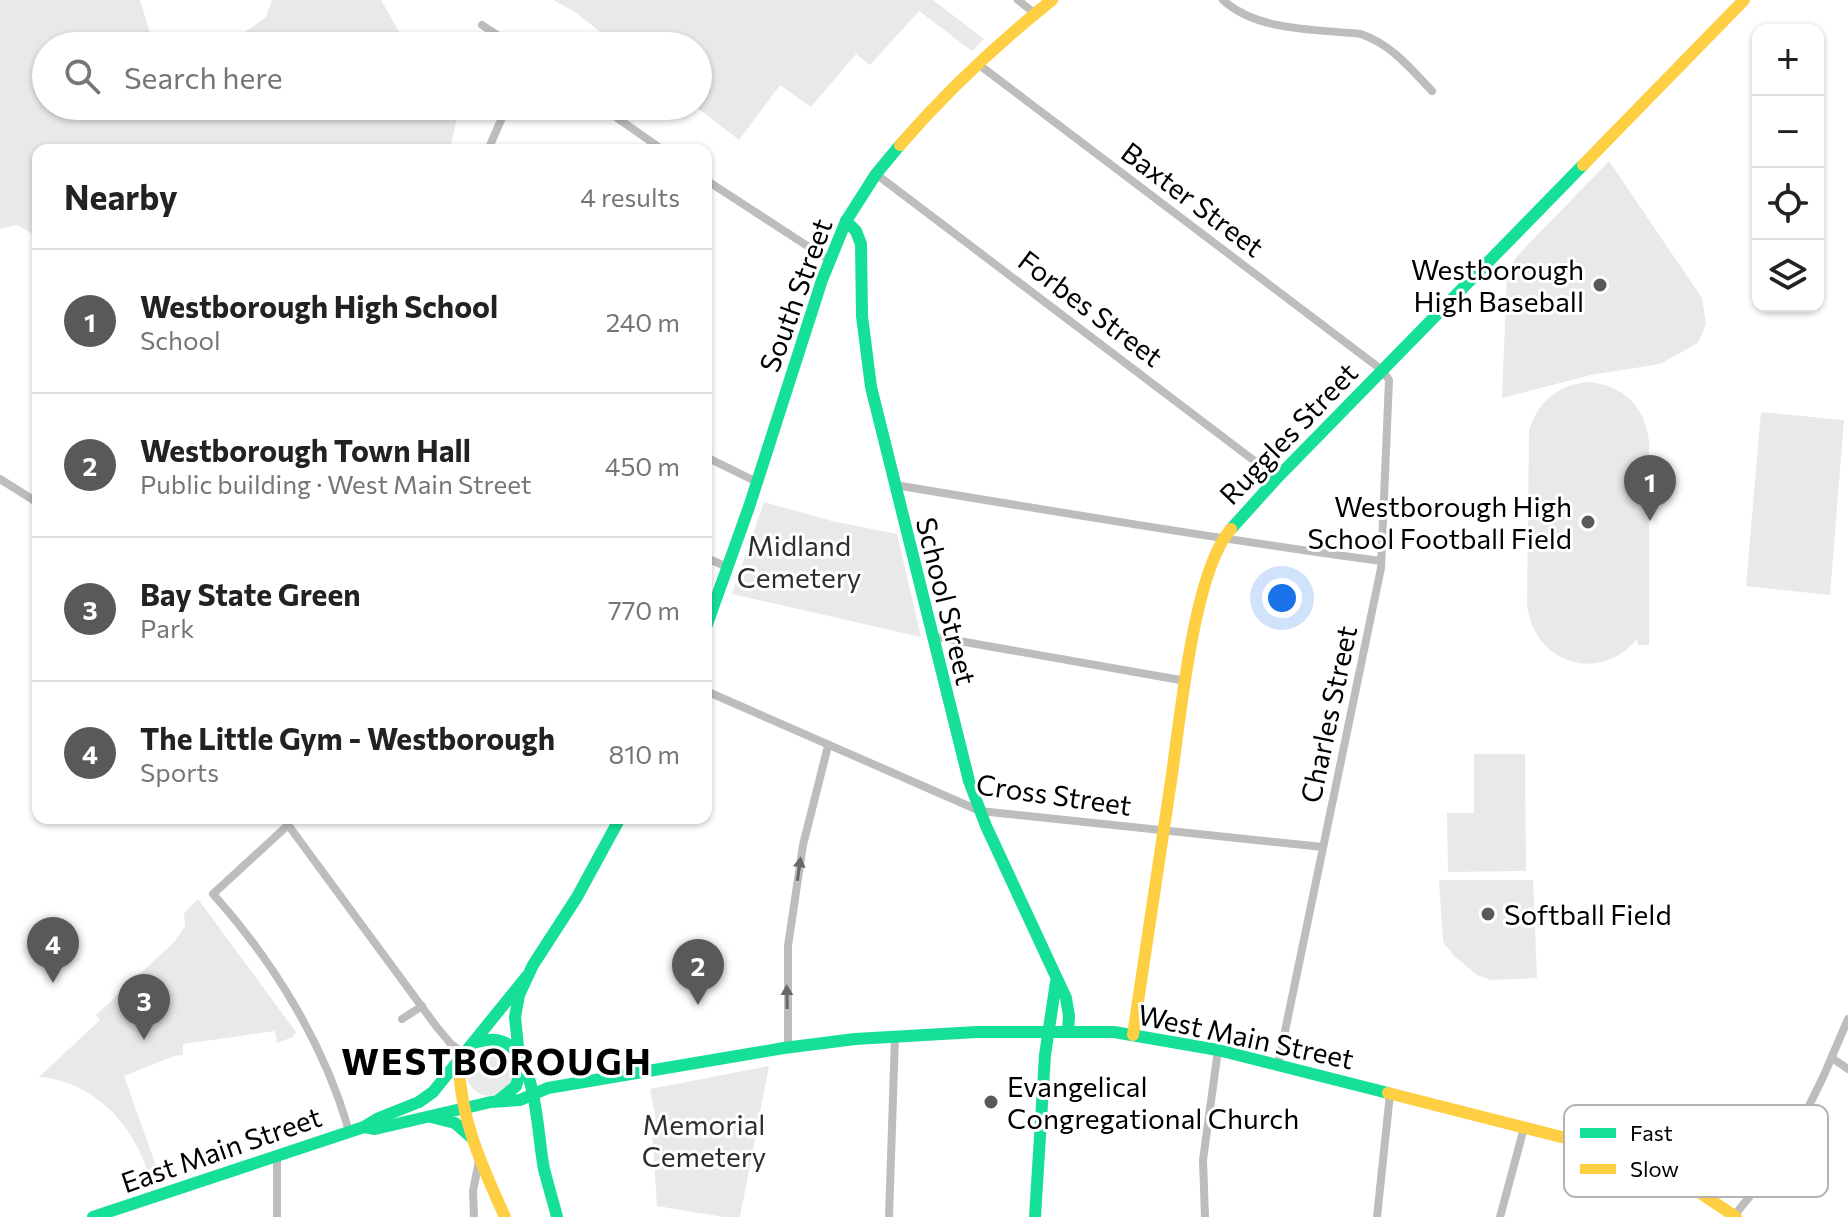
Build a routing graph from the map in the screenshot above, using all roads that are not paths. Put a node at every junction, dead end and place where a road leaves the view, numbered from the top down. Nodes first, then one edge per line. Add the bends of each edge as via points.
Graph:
1 (1018, 0) edge
2 (1052, 0) edge
3 (1223, 0) edge
4 (1744, 0) edge
5 (1034, 13) junction
6 (482, 25) dead end
7 (493, 32) edge
8 (978, 64) junction
9 (1432, 91) dead end
10 (501, 120) edge
11 (620, 120) edge
12 (491, 144) edge
13 (654, 144) edge
14 (876, 174) junction
15 (712, 184) edge
16 (846, 221) junction
17 (829, 260) junction
18 (1382, 370) junction
19 (712, 460) edge
20 (1277, 478) junction
21 (0, 479) edge
22 (757, 482) junction
23 (895, 485) junction
24 (32, 499) edge
25 (1222, 539) junction
26 (712, 560) edge
27 (1381, 561) junction
28 (728, 567) junction
29 (712, 611) edge
30 (931, 636) junction
31 (1186, 681) junction
32 (712, 694) edge
33 (828, 746) junction
34 (980, 811) junction
35 (283, 824) edge
36 (286, 824) edge
37 (614, 824) edge
38 (1165, 831) junction
39 (1323, 847) junction
40 (527, 976) junction
41 (1056, 980) junction
42 (422, 1006) junction
43 (402, 1019) dead end
44 (1848, 1019) edge
45 (1049, 1031) junction
46 (1068, 1031) junction
47 (1133, 1035) junction
48 (895, 1037) junction
49 (473, 1043) junction
50 (788, 1048) junction
51 (1218, 1050) junction
52 (461, 1057) junction
53 (1832, 1058) junction
54 (521, 1060) junction
55 (1278, 1065) junction
56 (1848, 1069) edge
57 (461, 1084) junction
58 (536, 1092) junction
59 (1390, 1094) junction
60 (493, 1101) junction
61 (1809, 1105) edge
62 (464, 1107) junction
63 (431, 1117) junction
64 (364, 1127) junction
65 (1524, 1128) junction
66 (349, 1131) junction
67 (472, 1138) junction
68 (1564, 1138) edge
69 (277, 1154) junction
70 (479, 1160) junction
71 (1708, 1197) edge
72 (1750, 1197) edge
73 (117, 1213) edge
74 (1735, 1216) edge
75 (93, 1217) edge
76 (277, 1217) edge
77 (474, 1217) edge
78 (505, 1217) edge
79 (557, 1217) edge
80 (889, 1217) edge
81 (1035, 1217) edge
82 (1205, 1217) edge
83 (1377, 1217) edge
84 (1500, 1217) edge

1 - 5 street
2 - 5 main road, South Street
3 - 9 street via 1266,23 1373,38
4 - 18 main road, Ruggles Street
5 - 8 main road, South Street
6 - 7 street
8 - 14 main road, South Street
8 - 18 street, Baxter Street
10 - 12 street
11 - 13 street
14 - 16 main road, South Street
14 - 20 street, Forbes Street
15 - 17 street
16 - 17 main road, South Street
16 - 23 main road, School Street via 861,244 867,363
17 - 22 main road, South Street
18 - 20 main road, Ruggles Street
18 - 27 street, Charles Street via 1389,380
19 - 22 street
20 - 25 main road, Ruggles Street
21 - 24 street
22 - 28 main road, South Street
23 - 25 street
23 - 30 main road, School Street
25 - 27 street
25 - 31 main road, Ruggles Street via 1205,580
26 - 28 street
27 - 39 street, Charles Street
28 - 29 main road, South Street
30 - 31 street
30 - 34 main road, School Street
31 - 38 main road, Ruggles Street
32 - 33 street, Cross Street
33 - 34 street, Cross Street
50 -> 33 street via 788,946 803,845
34 - 38 street, Cross Street
34 - 41 main road, School Street
35 - 66 street via 213,894 303,1021 332,1078
36 - 42 street
37 - 40 main road via 577,897
38 - 39 street, Cross Street
38 - 47 main road, Ruggles Street
39 - 55 street, Charles Street
40 - 49 main road
40 - 54 main road via 515,1009
41 - 45 main road, School Street
41 - 46 main road, School Street via 1069,1001
42 - 43 street
42 - 52 street
44 - 53 street
45 - 46 main road, West Main Street
45 - 48 main road, West Main Street
45 - 81 main road, School Street
46 - 47 main road, West Main Street
47 - 51 main road, West Main Street
48 - 50 main road, West Main Street
48 - 80 street
49 - 52 main road
49 - 54 main road via 493,1039
50 - 58 main road, West Main Street
51 - 55 main road, West Main Street
51 - 82 street via 1203,1160
52 - 57 main road
52 - 64 main road, East Main Street via 433,1092
53 - 56 street
53 - 61 street
54 - 58 main road
54 - 60 main road via 515,1089
55 - 59 main road, West Main Street
57 - 60 main road via 472,1098
57 - 62 main road
58 - 60 main road, West Main Street via 505,1103
58 - 79 main road via 545,1172
59 - 65 main road, West Main Street
59 - 83 street
60 - 62 main road, East Main Street
62 - 63 main road, East Main Street
62 - 67 main road
63 - 64 main road, East Main Street
63 - 67 main road via 455,1123
64 - 66 main road, East Main Street
65 - 68 main road, West Main Street
65 - 84 street
66 - 69 main road, East Main Street
67 - 70 main road
69 - 73 main road, East Main Street
69 - 76 street
70 - 77 street
70 - 78 main road
71 - 74 main road, West Main Street
72 - 74 street
73 - 75 main road, East Main Street

